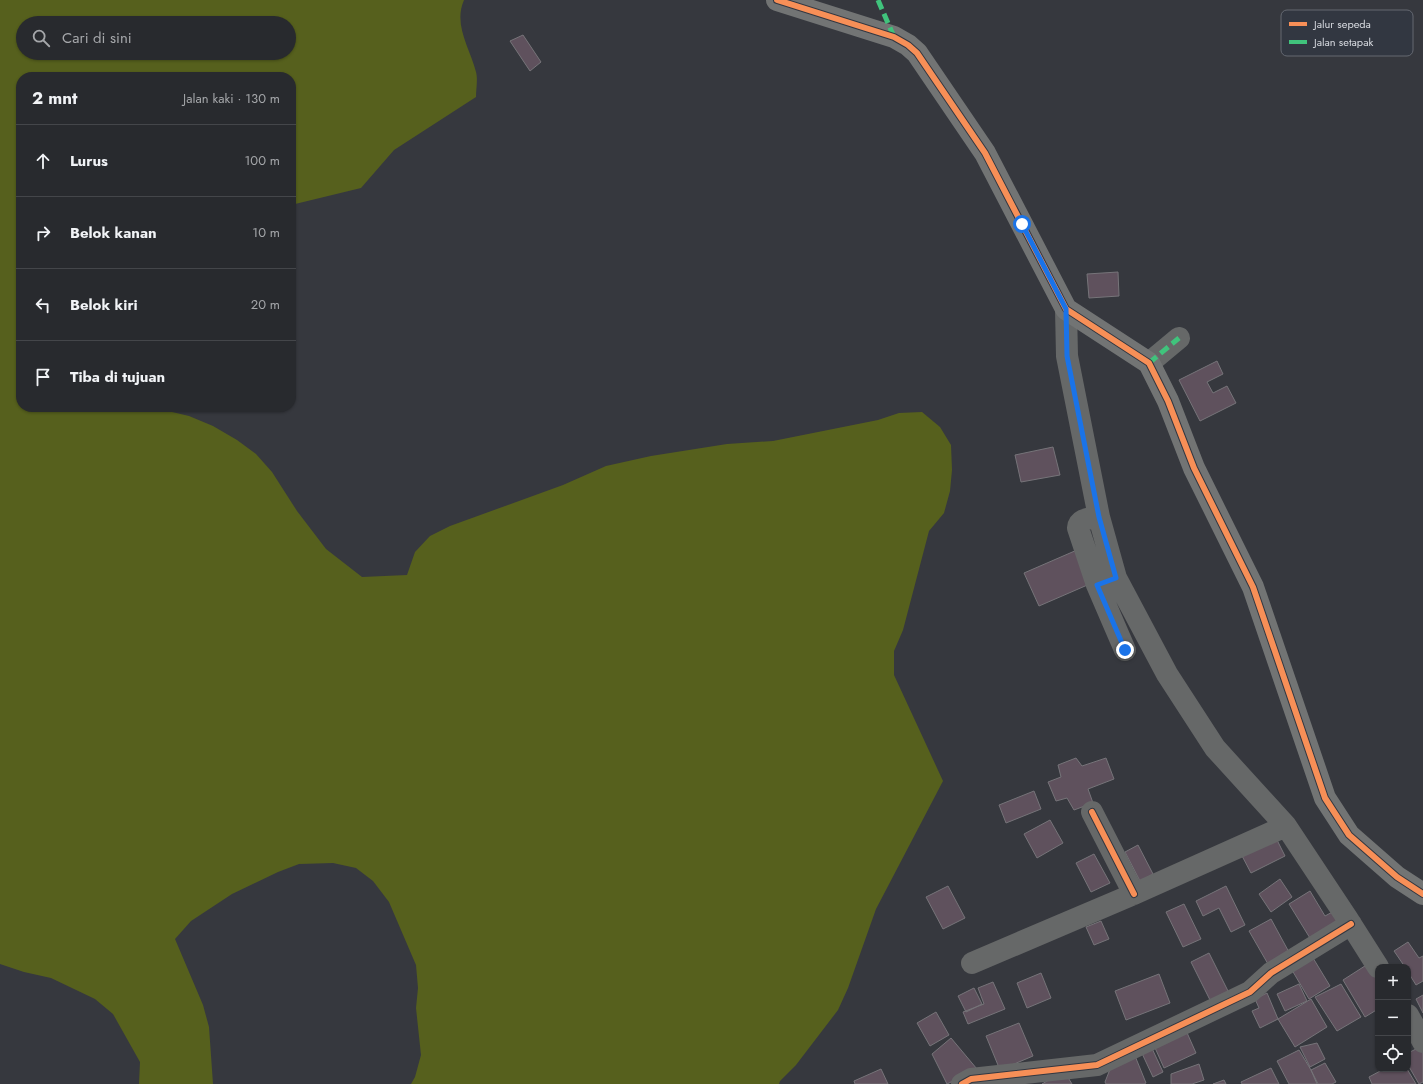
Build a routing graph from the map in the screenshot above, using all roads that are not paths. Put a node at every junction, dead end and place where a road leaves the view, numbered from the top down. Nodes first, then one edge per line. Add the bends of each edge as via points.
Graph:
1 (777, 0) edge
2 (1066, 309) junction
3 (1179, 338) dead end
4 (1149, 363) junction
5 (1107, 582) junction
6 (1125, 650) dead end
7 (1092, 812) dead end
8 (1286, 826) junction
9 (1134, 894) junction
10 (1423, 894) edge
11 (1351, 924) junction
12 (972, 963) dead end
13 (1376, 964) edge
14 (1411, 1020) edge
15 (1423, 1042) edge
16 (962, 1084) edge

1 - 2 street via 894,37 917,54 985,153
2 - 4 street
2 - 5 street via 1067,356 1099,517 1081,520 1078,528
3 - 4 street
4 - 10 street via 1168,401 1194,468 1253,588 1325,798 1349,835 1397,877
5 - 6 street
5 - 8 street via 1215,748
7 - 9 street
8 - 9 street
8 - 11 street
9 - 12 street
11 - 13 street
11 - 16 street via 1271,973 1250,992 1097,1065 971,1079
14 - 15 street

